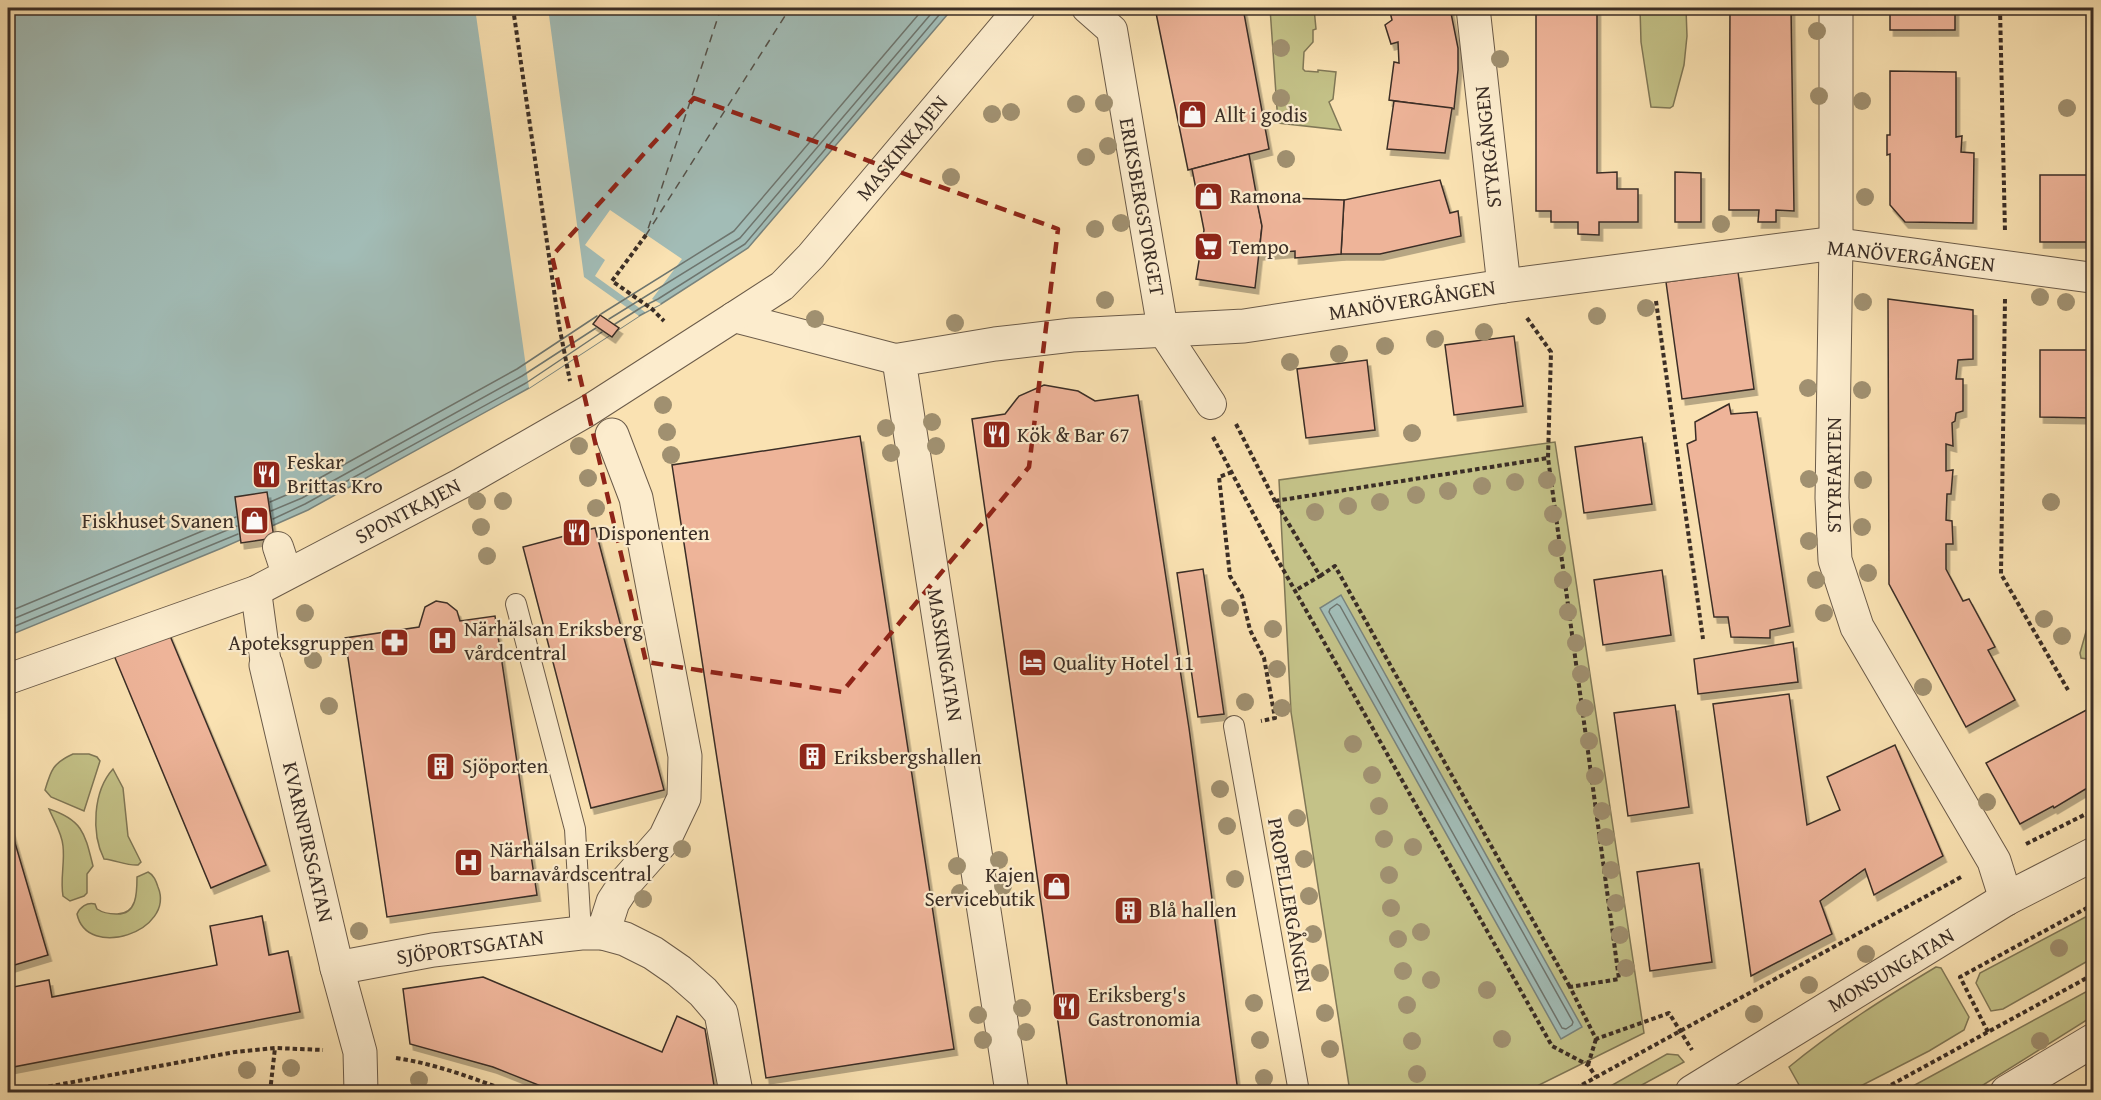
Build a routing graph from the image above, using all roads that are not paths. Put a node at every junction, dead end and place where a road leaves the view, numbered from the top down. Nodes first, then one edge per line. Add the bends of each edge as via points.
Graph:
1 (1020, 8) edge
2 (1087, 8) edge
3 (1473, 8) edge
4 (1836, 8) edge
5 (1836, 243) junction
6 (2094, 278) edge
7 (782, 286) joint
8 (1504, 286) junction
9 (734, 317) junction
10 (1163, 331) junction
11 (899, 360) junction
12 (1211, 404) road end
13 (612, 435) dead end
14 (256, 591) junction
15 (516, 604) dead end
16 (266, 665) joint
17 (8, 679) edge
18 (1234, 726) road end
19 (2094, 854) edge
20 (2006, 899) junction
21 (592, 933) junction
22 (337, 968) junction
23 (2094, 1040) edge
24 (361, 1092) edge
25 (736, 1092) edge
26 (1008, 1092) edge
27 (1299, 1092) edge
28 (1692, 1092) edge
29 (2007, 1092) edge

1 - 7 street, MASKINKAJEN
2 - 10 street, ERIKSBERGSTORGET via 1112,30
3 - 8 street, STYRGÅNGEN
4 - 5 street, STYRFARTEN
5 - 6 street, MANÖVERGÅNGEN
5 - 8 street, MANÖVERGÅNGEN
5 - 20 street, STYRFARTEN via 1832,498 1835,560 1857,627 1994,861
7 - 9 street, SPONTKAJEN
8 - 10 street, MANÖVERGÅNGEN via 1244,326
9 - 11 street, MANÖVERGÅNGEN
9 - 14 street, SPONTKAJEN via 586,412 462,483 283,560
10 - 11 street, MANÖVERGÅNGEN via 995,344
10 - 12 street, ERIKSBERGSTORGET
11 - 26 street, MASKINGATAN
13 - 21 street via 636,498 685,756 684,798 665,838 626,882
14 - 16 street, KVARNPIRSGATAN
14 - 17 street, SPONTKAJEN
15 - 21 lane via 575,829
16 - 22 street, KVARNPIRSGATAN
18 - 27 lane, PROPELLERGÅNGEN
19 - 20 street, MONSUNGATAN
20 - 28 street, MONSUNGATAN
21 - 22 street, SJÖPORTSGATAN via 433,950
21 - 25 street, SJÖPORTSGATAN via 625,939 653,953 703,992 721,1013
22 - 24 street, KVARNPIRSGATAN via 360,1052
23 - 29 street

